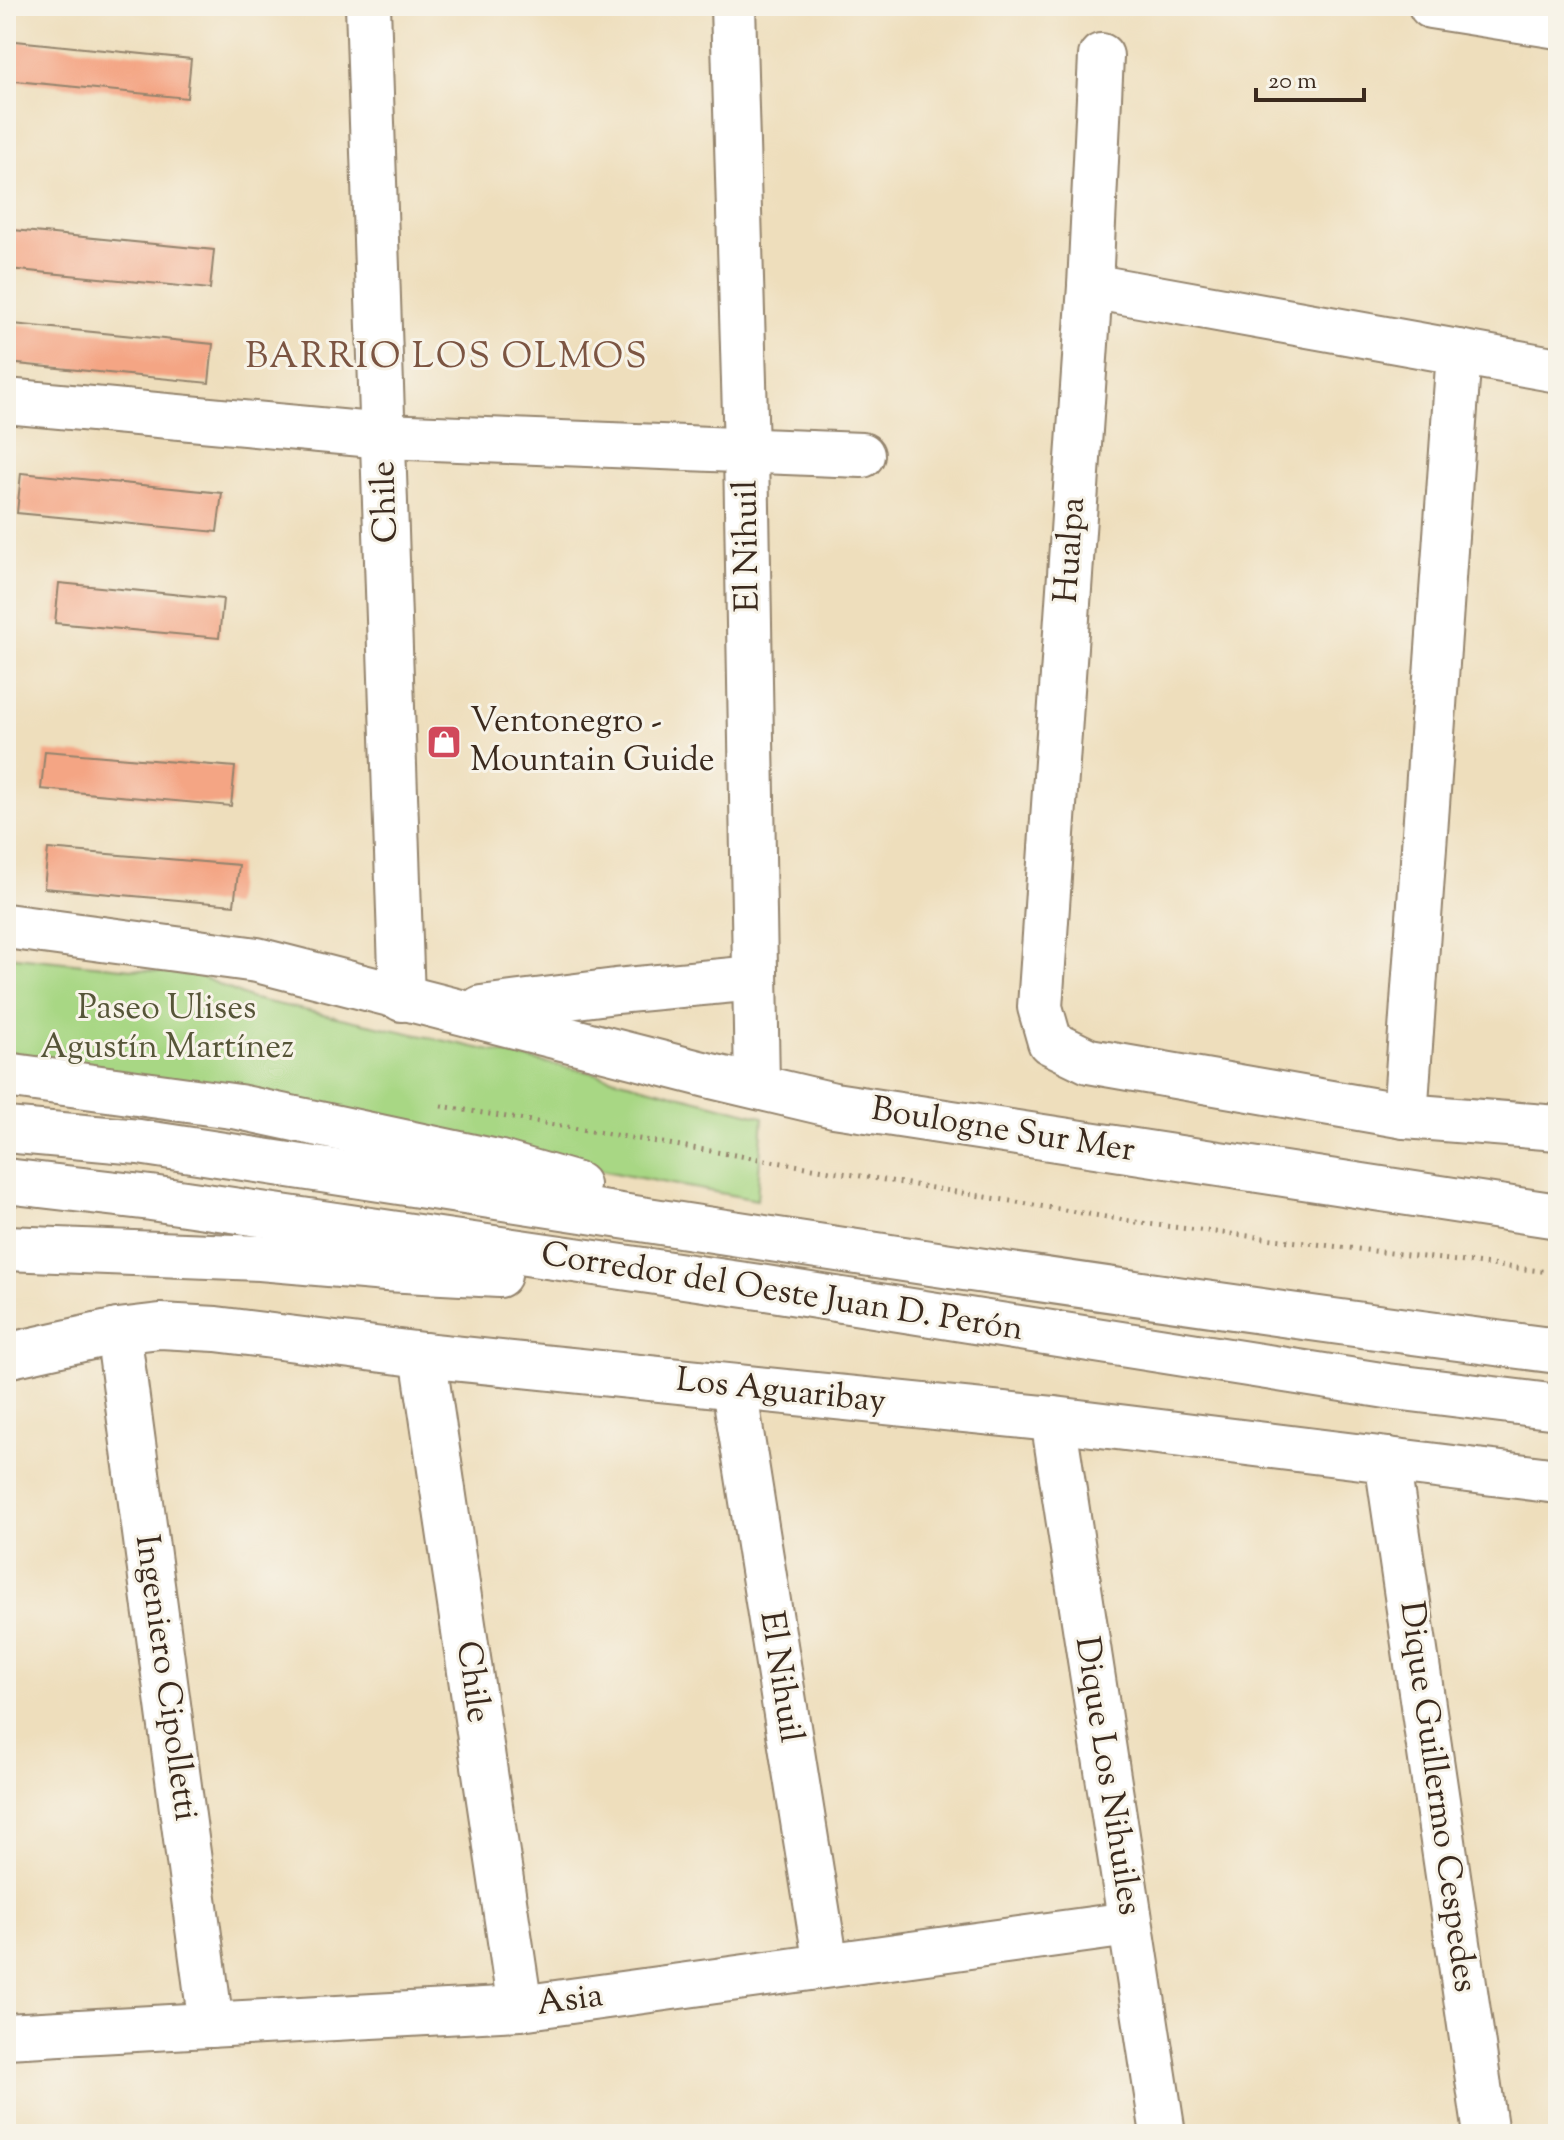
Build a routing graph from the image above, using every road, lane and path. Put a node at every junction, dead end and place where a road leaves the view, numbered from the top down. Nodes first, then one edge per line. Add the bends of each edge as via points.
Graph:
1 (368, 6) edge
2 (733, 6) edge
3 (1431, 6) edge
4 (1558, 26) edge
5 (1101, 56) dead end
6 (1090, 286) junction
7 (1459, 352) junction
8 (1558, 370) edge
9 (6, 401) edge
10 (384, 436) junction
11 (746, 450) junction
12 (862, 455) dead end
13 (6, 926) edge
14 (755, 978) junction
15 (402, 999) junction
16 (455, 1012) junction
17 (6, 1075) edge
18 (757, 1086) junction
19 (429, 1104) dead end
20 (1405, 1116) junction
21 (1558, 1128) edge
22 (6, 1130) edge
23 (6, 1181) edge
24 (1558, 1216) edge
25 (761, 1237) junction
26 (6, 1248) edge
27 (1558, 1273) edge
28 (766, 1288) junction
29 (118, 1331) junction
30 (1558, 1351) edge
31 (423, 1355) junction
32 (6, 1356) edge
33 (734, 1388) junction
34 (1558, 1407) edge
35 (1053, 1419) junction
36 (1387, 1460) junction
37 (1558, 1481) edge
38 (1129, 1924) junction
39 (826, 1965) junction
40 (520, 2008) junction
41 (211, 2025) junction
42 (6, 2036) edge
43 (1163, 2134) edge
44 (1486, 2134) edge

1 - 10 main road, Chile
2 - 11 main road, El Nihuil
3 - 4 main road
5 - 6 main road, Hualpa
6 - 7 main road
6 - 20 main road, Hualpa via 1040,1007 1050,1042 1089,1061
7 - 8 main road
7 - 20 main road
9 - 10 main road
10 - 11 main road
10 - 15 main road, Chile
11 - 12 main road
11 - 14 main road, El Nihuil
13 - 15 main road, Boulogne Sur Mer via 245,958
14 - 16 main road, Boulogne Sur Mer
14 - 18 main road, El Nihuil
15 - 16 main road, Boulogne Sur Mer
16 - 18 main road, Boulogne Sur Mer
17 - 25 main road via 239,1107 497,1162
18 - 24 main road, Boulogne Sur Mer via 834,1105
19 - 27 path via 1148,1224
20 - 21 main road
22 - 25 main road, Corredor del Oeste Juan D. Perón via 139,1142
23 - 28 main road, Corredor del Oeste Juan D. Perón
25 - 30 main road, Corredor del Oeste Juan D. Perón
26 - 28 main road
28 - 34 main road, Corredor del Oeste Juan D. Perón via 1387,1386
29 - 31 main road, Los Aguaribay via 160,1326 216,1329
29 - 32 main road, Los Aguaribay
29 - 41 main road, Ingeniero Cipolletti
31 - 33 main road, Los Aguaribay
31 - 40 main road, Chile
33 - 35 main road, Los Aguaribay
33 - 39 main road, El Nihuil
35 - 36 main road, Los Aguaribay
35 - 38 main road, Dique Los Nihuiles
36 - 37 main road, Los Aguaribay
36 - 44 main road, Dique Guillermo Cespedes
38 - 39 main road, Asia
38 - 43 main road, Dique Los Nihuiles
39 - 40 main road, Asia
40 - 41 main road, Asia
41 - 42 main road, Asia

